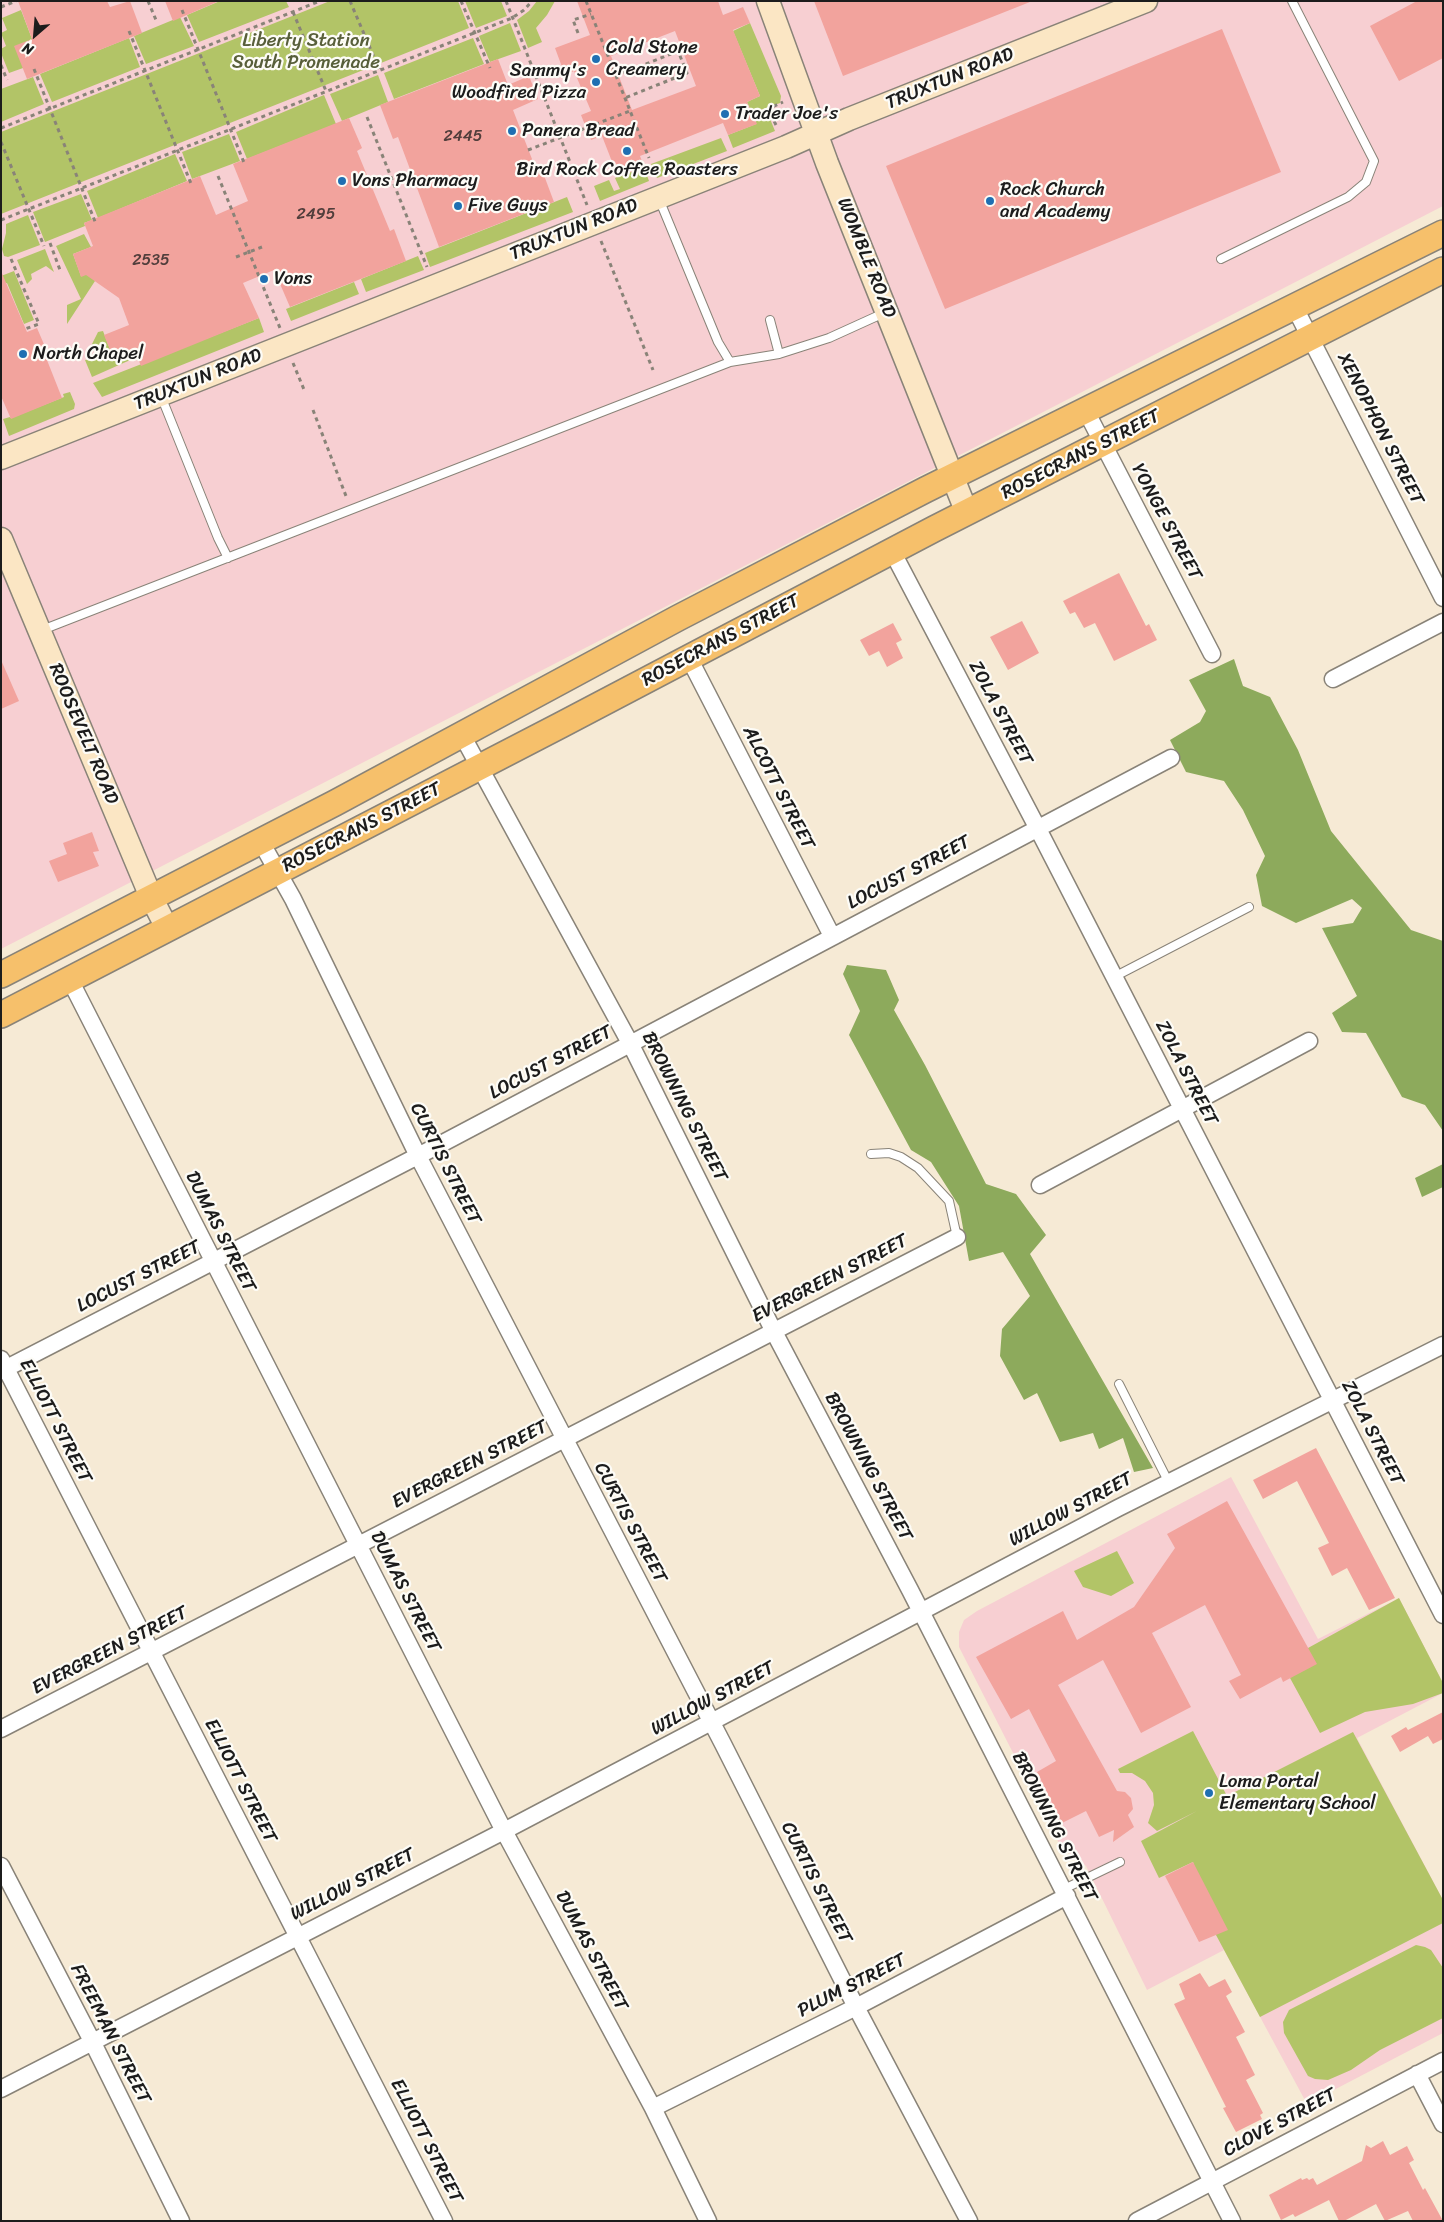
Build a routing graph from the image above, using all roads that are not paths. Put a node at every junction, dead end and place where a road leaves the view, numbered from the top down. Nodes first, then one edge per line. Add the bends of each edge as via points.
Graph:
1 (768, 1) edge
2 (1146, 1) edge
3 (1292, 1) edge
4 (818, 134) junction
5 (658, 197) junction
6 (1443, 232) edge
7 (1221, 259) dead end
8 (1443, 270) edge
9 (1294, 306) junction
10 (887, 311) junction
11 (770, 320) dead end
12 (1311, 337) junction
13 (779, 354) junction
14 (730, 362) junction
15 (161, 394) junction
16 (1085, 410) junction
17 (1102, 444) junction
18 (1, 458) edge
19 (952, 477) junction
20 (967, 513) junction
21 (1, 539) edge
22 (892, 551) junction
23 (228, 558) junction
24 (1443, 598) edge
25 (1443, 622) edge
26 (40, 631) junction
27 (1212, 654) dead end
28 (689, 658) junction
29 (1333, 679) dead end
30 (462, 735) junction
31 (1171, 758) dead end
32 (479, 768) junction
33 (1038, 827) junction
34 (262, 842) junction
35 (278, 872) junction
36 (152, 897) junction
37 (1249, 907) dead end
38 (167, 928) junction
39 (832, 936) junction
40 (1, 975) edge
41 (1114, 977) junction
42 (70, 980) junction
43 (1, 1015) edge
44 (1310, 1041) dead end
45 (630, 1043) junction
46 (1182, 1110) junction
47 (871, 1154) dead end
48 (418, 1156) junction
49 (1040, 1185) dead end
50 (957, 1237) joint
51 (213, 1262) junction
52 (774, 1330) junction
53 (1443, 1345) edge
54 (3, 1366) edge
55 (1119, 1384) dead end
56 (1332, 1401) junction
57 (564, 1439) junction
58 (1169, 1482) junction
59 (359, 1545) junction
60 (921, 1612) junction
61 (1443, 1614) edge
62 (152, 1653) junction
63 (712, 1722) junction
64 (1, 1729) edge
65 (504, 1830) junction
66 (1120, 1862) dead end
67 (1, 1866) edge
68 (1066, 1893) junction
69 (297, 1937) junction
70 (856, 2007) junction
71 (92, 2040) junction
72 (1443, 2061) edge
73 (1417, 2074) junction
74 (1, 2089) edge
75 (653, 2108) junction
76 (1443, 2124) edge
77 (1212, 2182) junction
78 (181, 2221) edge
79 (444, 2221) edge
80 (708, 2221) edge
81 (969, 2221) edge
82 (1137, 2221) edge
83 (1232, 2221) edge

1 - 4 street, WOMBLE ROAD
2 - 4 street, TRUXTUN ROAD
3 - 7 lane via 1374,161 1366,182 1348,197
4 - 5 street, TRUXTUN ROAD
4 - 10 street, WOMBLE ROAD
5 - 14 lane via 718,342
5 - 15 street, TRUXTUN ROAD
6 - 9 main road, ROSECRANS STREET
8 - 12 main road, ROSECRANS STREET
9 - 12 street, XENOPHON STREET
9 - 16 main road, ROSECRANS STREET
10 - 13 lane via 829,338
10 - 19 street, WOMBLE ROAD
11 - 13 lane
12 - 17 main road, ROSECRANS STREET
12 - 24 street, XENOPHON STREET
13 - 14 lane
14 - 23 lane
15 - 18 street, TRUXTUN ROAD
15 - 23 lane
16 - 17 street, YONGE STREET
16 - 19 main road, ROSECRANS STREET
17 - 20 main road, ROSECRANS STREET
17 - 27 street, YONGE STREET
19 - 20 street, WOMBLE ROAD
19 - 30 main road, ROSECRANS STREET via 678,618
20 - 22 main road, ROSECRANS STREET
21 - 26 street, ROOSEVELT ROAD
22 - 28 main road, ROSECRANS STREET
22 - 33 street, ZOLA STREET
23 - 26 lane
25 - 29 street
26 - 36 street, ROOSEVELT ROAD
28 - 32 main road, ROSECRANS STREET
28 - 39 street, ALCOTT STREET
30 - 32 street, BROWNING STREET
30 - 34 main road, ROSECRANS STREET
31 - 33 street, LOCUST STREET
32 - 35 main road, ROSECRANS STREET
32 - 45 street, BROWNING STREET
33 - 39 street, LOCUST STREET
33 - 41 street, ZOLA STREET
34 - 35 street, CURTIS STREET
34 - 36 main road, ROSECRANS STREET
35 - 38 main road, ROSECRANS STREET
35 - 48 street, CURTIS STREET
36 - 38 street, ROOSEVELT ROAD
36 - 40 main road, ROSECRANS STREET
37 - 41 lane
38 - 42 main road, ROSECRANS STREET
39 - 45 street, LOCUST STREET
41 - 46 street, ZOLA STREET
42 - 43 main road, ROSECRANS STREET
42 - 51 street, DUMAS STREET
44 - 46 street
45 - 48 street, LOCUST STREET
45 - 52 street, BROWNING STREET
46 - 49 street
46 - 56 street, ZOLA STREET
47 - 50 lane via 889,1153 918,1168 949,1202
48 - 51 street, LOCUST STREET
48 - 57 street, CURTIS STREET
50 - 52 street, EVERGREEN STREET
51 - 54 street, LOCUST STREET
51 - 59 street, DUMAS STREET
52 - 57 street, EVERGREEN STREET
52 - 60 street, BROWNING STREET
53 - 56 street, WILLOW STREET
54 - 62 street, ELLIOTT STREET
55 - 58 lane
56 - 58 street, WILLOW STREET
56 - 61 street, ZOLA STREET
57 - 59 street, EVERGREEN STREET
57 - 63 street, CURTIS STREET
58 - 60 street, WILLOW STREET
59 - 62 street, EVERGREEN STREET
59 - 65 street, DUMAS STREET
60 - 63 street, WILLOW STREET
60 - 68 street, BROWNING STREET
62 - 64 street, EVERGREEN STREET
62 - 69 street, ELLIOTT STREET
63 - 65 street, WILLOW STREET
63 - 70 street, CURTIS STREET
65 - 69 street, WILLOW STREET
65 - 75 street, DUMAS STREET
66 - 68 lane
67 - 71 street, FREEMAN STREET
68 - 70 street, PLUM STREET
68 - 77 street, BROWNING STREET
69 - 71 street, WILLOW STREET
69 - 79 street, ELLIOTT STREET
70 - 75 street, PLUM STREET
70 - 81 street, CURTIS STREET
71 - 74 street, WILLOW STREET
71 - 78 street, FREEMAN STREET
72 - 73 street, CLOVE STREET
73 - 76 street
73 - 77 street, CLOVE STREET
75 - 80 street, DUMAS STREET
77 - 82 street, CLOVE STREET
77 - 83 street, BROWNING STREET

